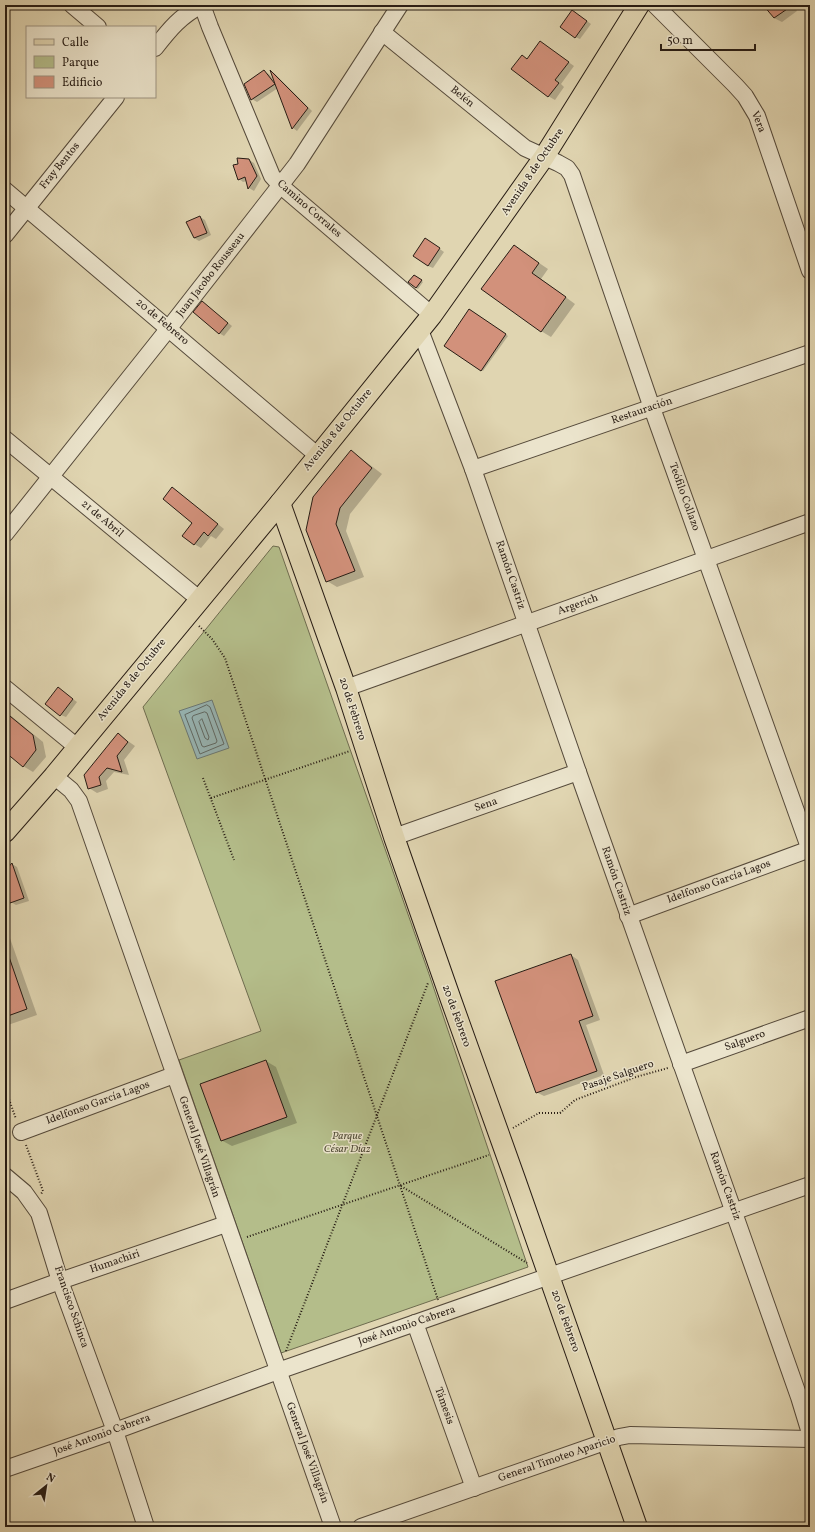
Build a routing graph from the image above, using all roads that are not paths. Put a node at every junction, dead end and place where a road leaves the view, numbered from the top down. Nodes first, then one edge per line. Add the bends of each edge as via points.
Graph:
1 (72, 5) edge
2 (202, 5) edge
3 (400, 5) edge
4 (639, 5) edge
5 (655, 5) edge
6 (97, 26) edge
7 (382, 32) junction
8 (156, 47) edge
9 (115, 98) edge
10 (544, 157) junction
11 (281, 186) junction
12 (5, 190) edge
13 (26, 208) junction
14 (5, 235) edge
15 (810, 271) edge
16 (426, 323) junction
17 (169, 328) junction
18 (810, 352) edge
19 (652, 408) junction
20 (5, 439) edge
21 (317, 455) junction
22 (473, 469) junction
23 (50, 476) junction
24 (280, 502) junction
25 (810, 522) edge
26 (5, 534) edge
27 (707, 559) junction
28 (193, 606) junction
29 (526, 623) junction
30 (5, 688) edge
31 (346, 688) junction
32 (77, 747) junction
33 (578, 772) junction
34 (54, 776) junction
35 (5, 832) edge
36 (394, 837) junction
37 (810, 849) edge
38 (628, 916) junction
39 (810, 1018) edge
40 (681, 1064) junction
41 (174, 1075) junction
42 (21, 1132) road end
43 (5, 1176) edge
44 (810, 1185) edge
45 (734, 1211) junction
46 (226, 1224) junction
47 (550, 1277) junction
48 (60, 1281) junction
49 (5, 1301) edge
50 (415, 1323) junction
51 (278, 1371) junction
52 (115, 1431) junction
53 (810, 1433) edge
54 (810, 1439) edge
55 (608, 1440) junction
56 (5, 1469) edge
57 (474, 1488) junction
58 (146, 1527) edge
59 (333, 1527) edge
60 (361, 1527) edge
61 (637, 1527) edge

1 - 6 street
2 - 8 street via 179,19
2 - 11 street, Camino Corrales via 272,176
3 - 7 street, Juan Jacobo Rousseau
4 - 10 main road, Avenida 8 de Octubre
5 - 15 street, Vera via 750,103 757,116
7 - 10 street, Belén via 526,148
7 - 11 street, Juan Jacobo Rousseau
9 - 13 street, Fray Bentos
10 - 16 main road, Avenida 8 de Octubre
10 - 19 street, Teófilo Collazo via 567,168 572,174
11 - 16 street, Camino Corrales
11 - 17 street, Juan Jacobo Rousseau
12 - 13 street, 20 de Febrero
13 - 14 street, Fray Bentos
13 - 17 street, 20 de Febrero
16 - 21 main road, Avenida 8 de Octubre
16 - 22 street, Ramón Castriz
17 - 21 street, 20 de Febrero
17 - 23 street, Juan Jacobo Rousseau
18 - 19 street, Restauración
19 - 22 street, Restauración
19 - 27 street, Teófilo Collazo
20 - 23 street, 21 de Abril
21 - 24 main road, Avenida 8 de Octubre
22 - 29 street, Ramón Castriz
23 - 26 street, Juan Jacobo Rousseau
23 - 28 street, 21 de Abril
24 - 28 main road, Avenida 8 de Octubre
24 - 31 main road, 20 de Febrero
25 - 27 street, Argerich
27 - 29 street, Argerich
27 - 37 street, Teófilo Collazo
28 - 32 main road, Avenida 8 de Octubre
29 - 31 street, Argerich
29 - 33 street, Ramón Castriz
30 - 32 street
31 - 36 main road, 20 de Febrero
32 - 34 main road, Avenida 8 de Octubre
33 - 36 street, Sena
33 - 38 street, Ramón Castriz
34 - 35 main road, Avenida 8 de Octubre
34 - 41 street, General José Villagrán via 71,790 79,801
36 - 47 main road, 20 de Febrero
37 - 38 street, Idelfonso García Lagos
38 - 40 street, Ramón Castriz
39 - 40 street, Salguero
40 - 45 street, Ramón Castriz
41 - 42 street, Idelfonso García Lagos
41 - 46 street, General José Villagrán
43 - 48 street, Francisco Schinca via 24,1192 40,1213
44 - 45 street, José Antonio Cabrera
45 - 47 street, José Antonio Cabrera
45 - 53 street, Ramón Castriz
46 - 48 street, Humachiri
46 - 51 street, General José Villagrán
47 - 50 street, José Antonio Cabrera
47 - 55 main road, 20 de Febrero
48 - 49 street, Humachiri
48 - 52 street, Francisco Schinca
50 - 51 street, José Antonio Cabrera
50 - 57 street, Támesis
51 - 52 street, José Antonio Cabrera
51 - 59 street, General José Villagrán
52 - 56 street, José Antonio Cabrera
52 - 58 street, Francisco Schinca
54 - 55 street, General Timoteo Aparicio via 630,1435
55 - 57 street, General Timoteo Aparicio
55 - 61 main road, 20 de Febrero
57 - 60 street, General Timoteo Aparicio

